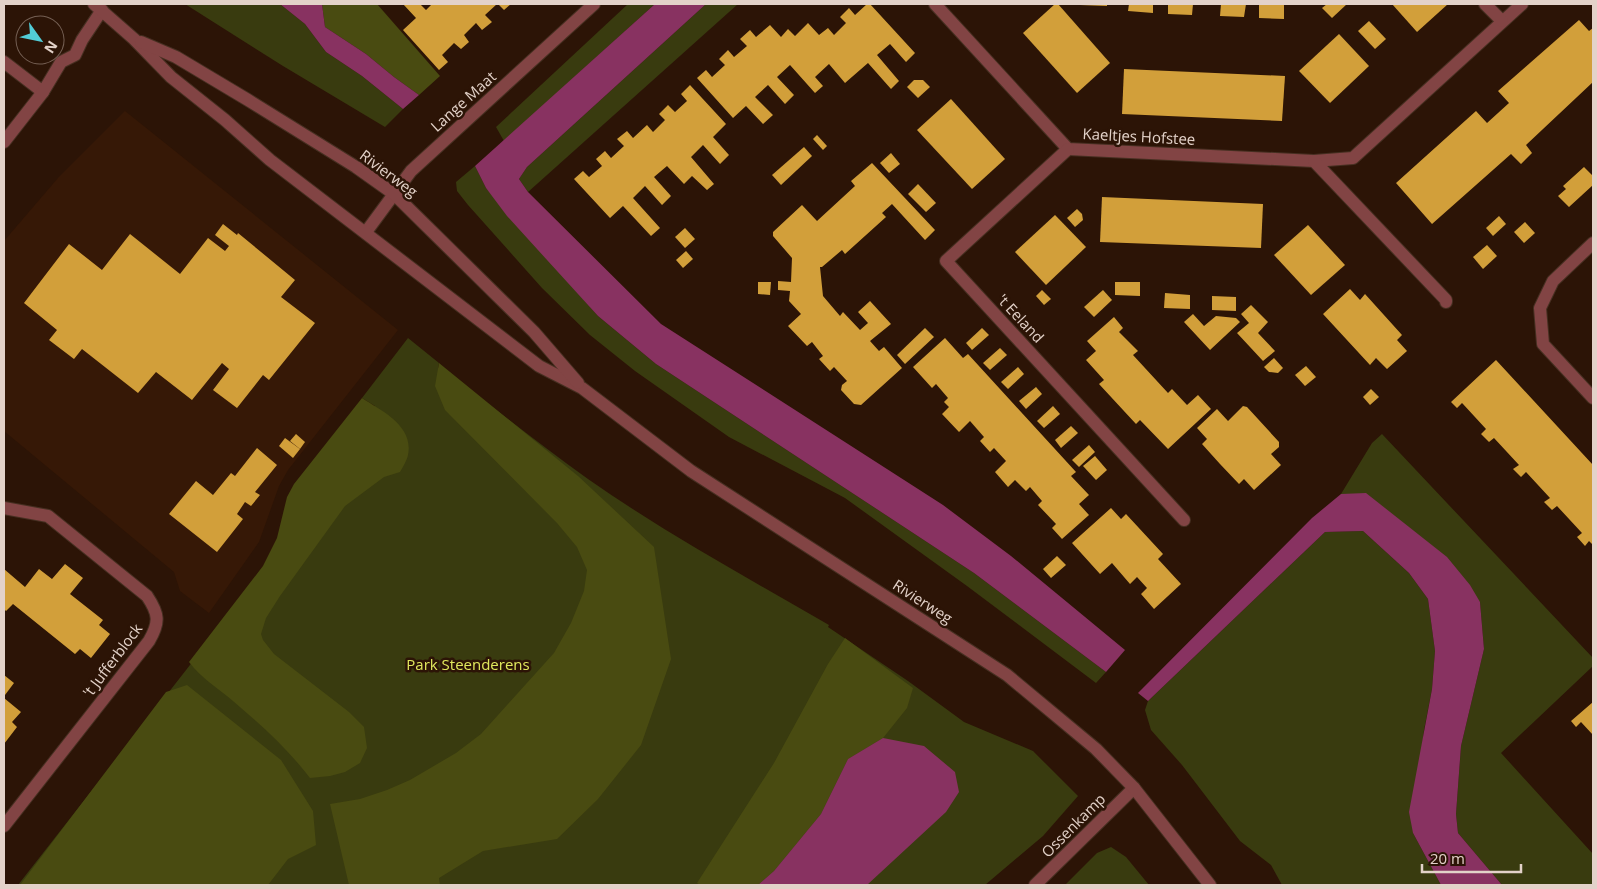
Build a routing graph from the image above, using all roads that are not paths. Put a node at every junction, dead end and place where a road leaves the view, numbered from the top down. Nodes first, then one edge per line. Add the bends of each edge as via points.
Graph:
1 (594, 4) edge
2 (935, 4) edge
3 (1486, 4) edge
4 (1522, 4) edge
5 (98, 7) edge
6 (1502, 22) junction
7 (134, 39) junction
8 (4, 62) edge
9 (43, 92) junction
10 (4, 142) edge
11 (1068, 149) junction
12 (1314, 161) junction
13 (394, 194) junction
14 (366, 232) junction
15 (1593, 244) edge
16 (1446, 302) dead end
17 (582, 388) junction
18 (1593, 398) edge
19 (4, 508) edge
20 (1184, 520) dead end
21 (1134, 788) junction
22 (4, 826) edge
23 (1035, 885) edge
24 (1210, 885) edge

1 - 13 street, Lange Maat via 411,171
2 - 11 street, Kaeltjes Hofstee
3 - 6 street
4 - 6 street, Kaeltjes Hofstee
5 - 7 street, Rivierweg
5 - 9 street via 75,55 62,62
6 - 12 street, Kaeltjes Hofstee via 1353,158
7 - 13 street, Rivierweg via 176,57
7 - 14 street, Rivierweg via 171,77 270,160
8 - 9 street
9 - 10 street
11 - 12 street, Kaeltjes Hofstee
11 - 20 street, 't Eeland via 946,262
12 - 16 street
13 - 14 street, Lange Maat
13 - 17 street, Rivierweg via 534,332
14 - 17 street, Rivierweg via 539,366
15 - 18 street via 1553,281 1540,308 1544,344
17 - 21 street, Rivierweg via 691,471 1007,675 1096,749
19 - 22 street, 't Jufferblock via 48,516 147,596 156,611 155,631 149,641
21 - 23 street, Ossenkamp
21 - 24 street, Rivierweg

